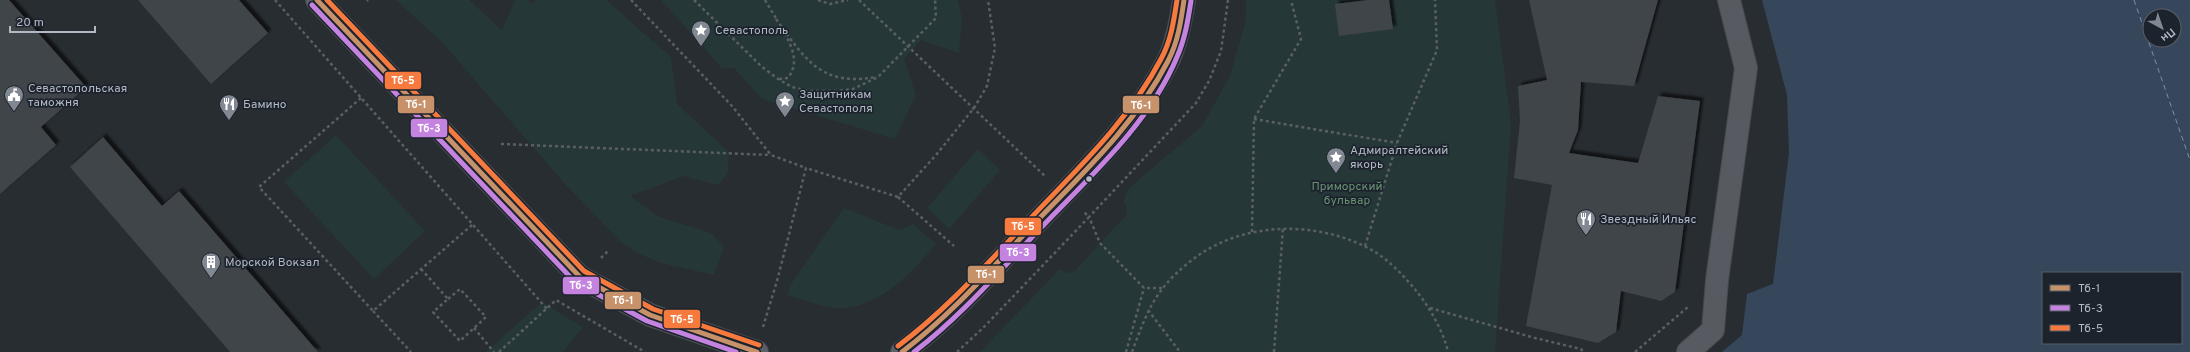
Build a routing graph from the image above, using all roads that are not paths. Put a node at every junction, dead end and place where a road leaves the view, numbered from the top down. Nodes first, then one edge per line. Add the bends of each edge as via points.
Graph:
1 (317, 0) edge
2 (1184, 0) edge
3 (1729, 0) edge
4 (757, 352) edge
5 (902, 352) edge
6 (1688, 352) edge

1 - 4 main road via 580,277 650,315
2 - 5 main road via 1168,60 1142,102 1114,139 963,300 926,335
3 - 6 street via 1746,68 1717,280 1713,330

